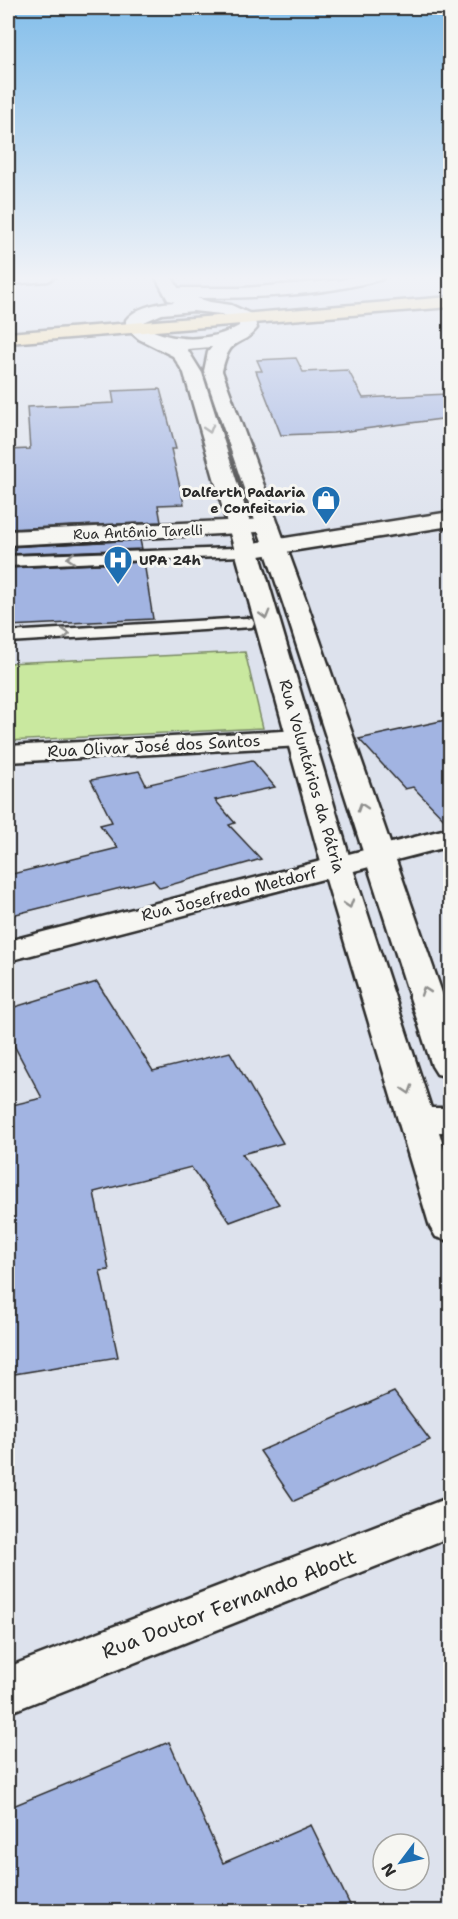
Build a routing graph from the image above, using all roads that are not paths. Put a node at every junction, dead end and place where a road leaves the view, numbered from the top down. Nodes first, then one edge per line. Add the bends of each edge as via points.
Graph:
1 (190, 366) edge
2 (214, 366) edge
3 (450, 519) edge
4 (8, 538) edge
5 (252, 544) junction
6 (8, 561) edge
7 (246, 623) dead end
8 (8, 637) edge
9 (320, 678) junction
10 (284, 679) junction
11 (301, 738) junction
12 (8, 753) edge
13 (450, 837) edge
14 (378, 856) junction
15 (337, 867) junction
16 (8, 951) edge
17 (450, 1066) edge
18 (434, 1120) edge
19 (450, 1227) edge
20 (450, 1517) edge
21 (8, 1690) edge

1 -> 5 main road, Rua Voluntários da Pátria
2 - 5 main road, Rua Voluntários da Pátria
3 - 5 main road, Rua Antônio Tarelli
4 - 5 main road, Rua Antônio Tarelli
5 -> 6 lane
5 - 9 main road, Rua Voluntários da Pátria via 293,598
5 -> 10 main road, Rua Voluntários da Pátria
8 -> 7 lane
9 - 10 main road
14 -> 9 main road, Rua Voluntários da Pátria
10 - 11 main road, Rua Voluntários da Pátria
11 - 12 main road, Rua Olivar José dos Santos
11 - 15 main road, Rua Voluntários da Pátria
13 - 14 main road, Rua Josefredo Metdorf
14 - 15 main road, Rua Josefredo Metdorf
17 -> 14 main road, Rua Voluntários da Pátria
15 - 16 main road, Rua Josefredo Metdorf
15 -> 18 main road, Rua Voluntários da Pátria
18 - 19 main road, Rua Voluntários da Pátria
20 - 21 main road, Rua Doutor Fernando Abott

